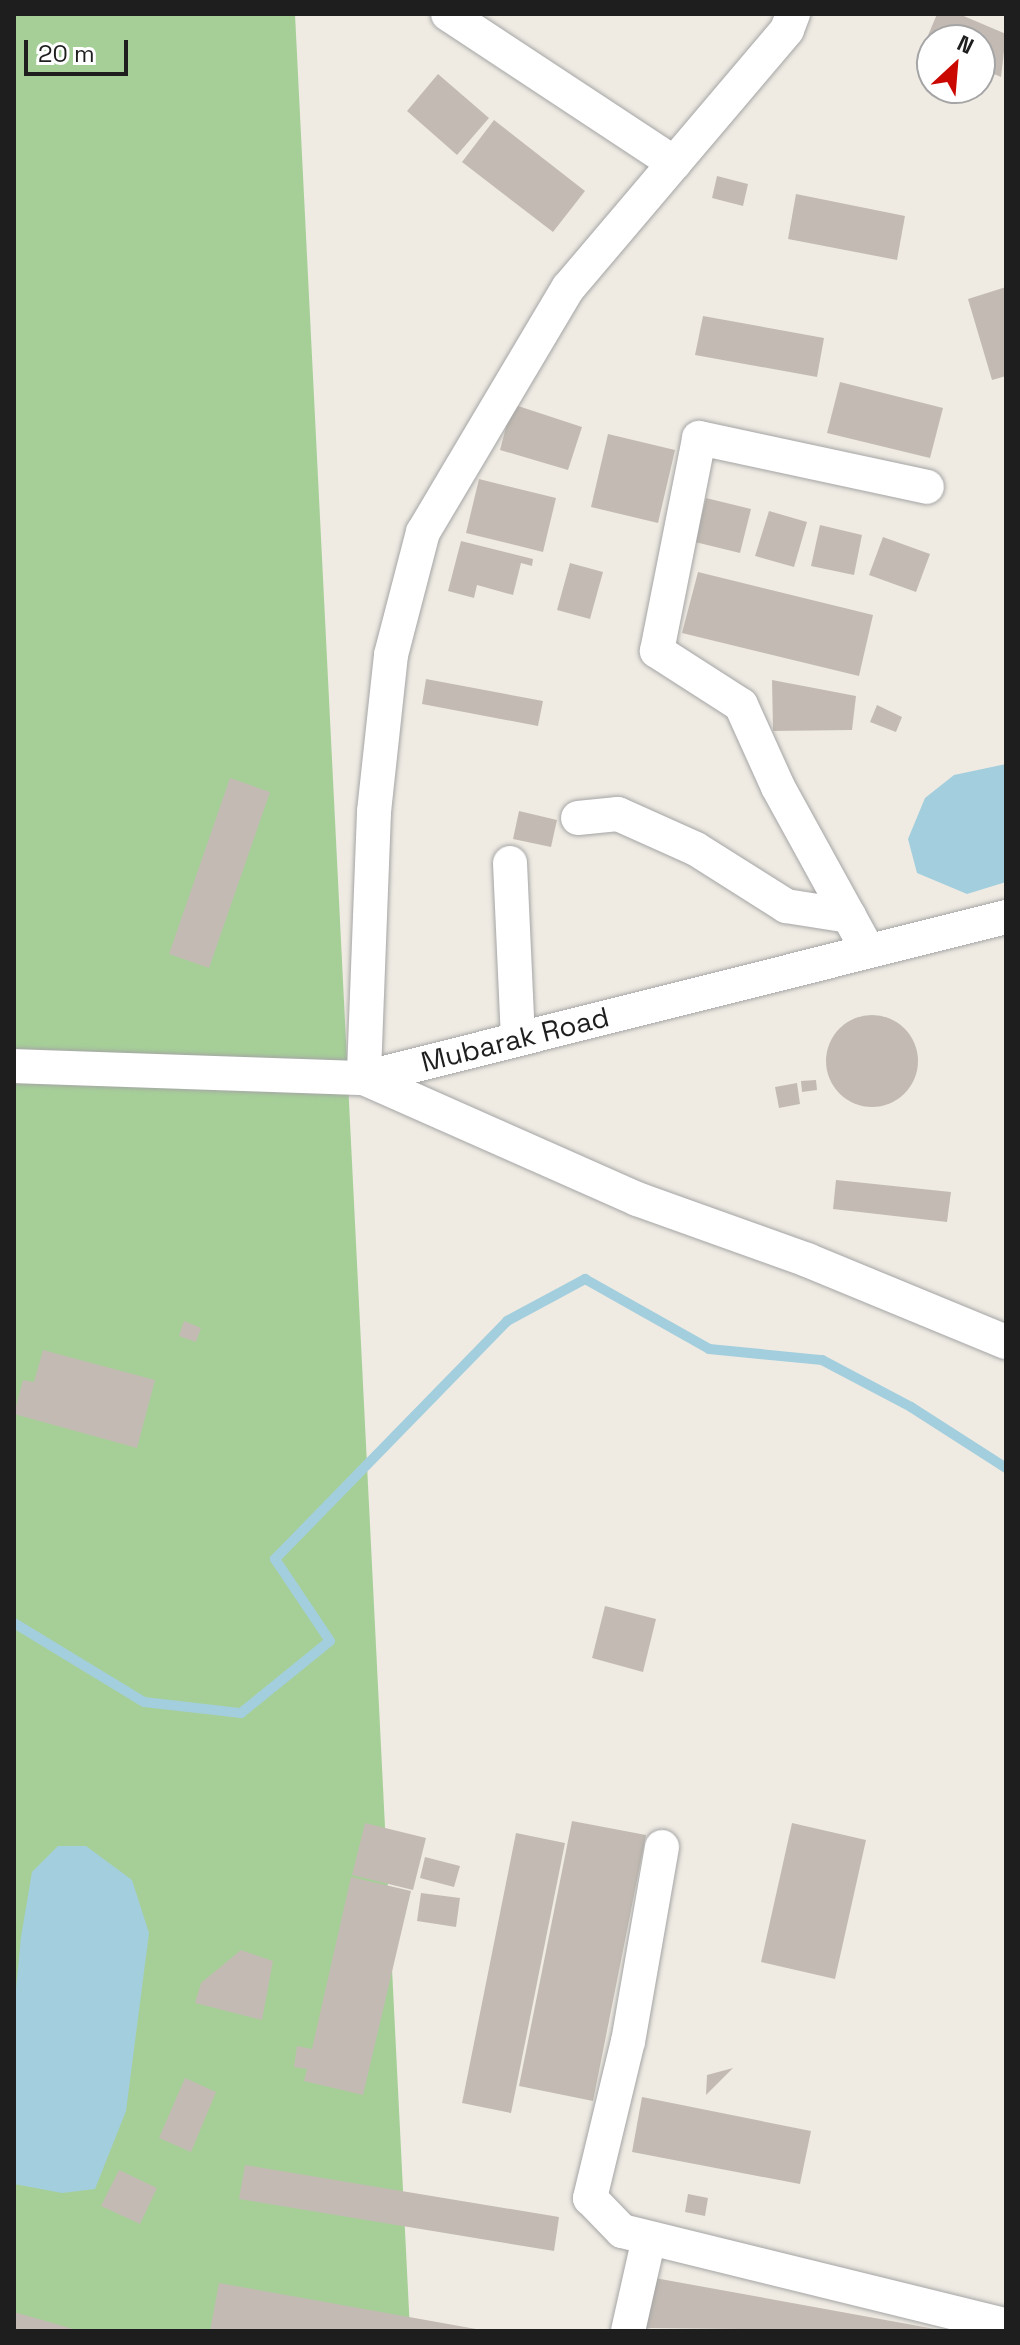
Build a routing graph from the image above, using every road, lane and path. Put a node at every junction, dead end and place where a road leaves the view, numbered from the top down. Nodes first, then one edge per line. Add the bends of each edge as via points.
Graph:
1 (448, 14) edge
2 (793, 14) edge
3 (674, 163) junction
4 (927, 487) dead end
5 (578, 818) dead end
6 (510, 863) dead end
7 (849, 916) junction
8 (1006, 917) edge
9 (867, 949) junction
10 (518, 1038) junction
11 (16, 1061) edge
12 (364, 1078) junction
13 (1006, 1342) edge
14 (662, 1847) dead end
15 (649, 2238) junction
16 (984, 2324) edge
17 (628, 2331) edge

1 - 3 street
2 - 3 street via 787,30
3 - 12 street via 568,288 423,532 387,686 374,812
4 - 7 street via 699,438 657,651 741,705 778,787
5 - 7 street via 618,814 696,849 786,906
6 - 10 street
7 - 9 street
8 - 9 street, Mubarak Road
9 - 10 street, Mubarak Road
10 - 12 street, Mubarak Road
11 - 12 street, Mubarak Road
12 - 13 street via 637,1199 807,1260
14 - 15 street via 628,2041 590,2198 622,2231
15 - 16 street
15 - 17 street

